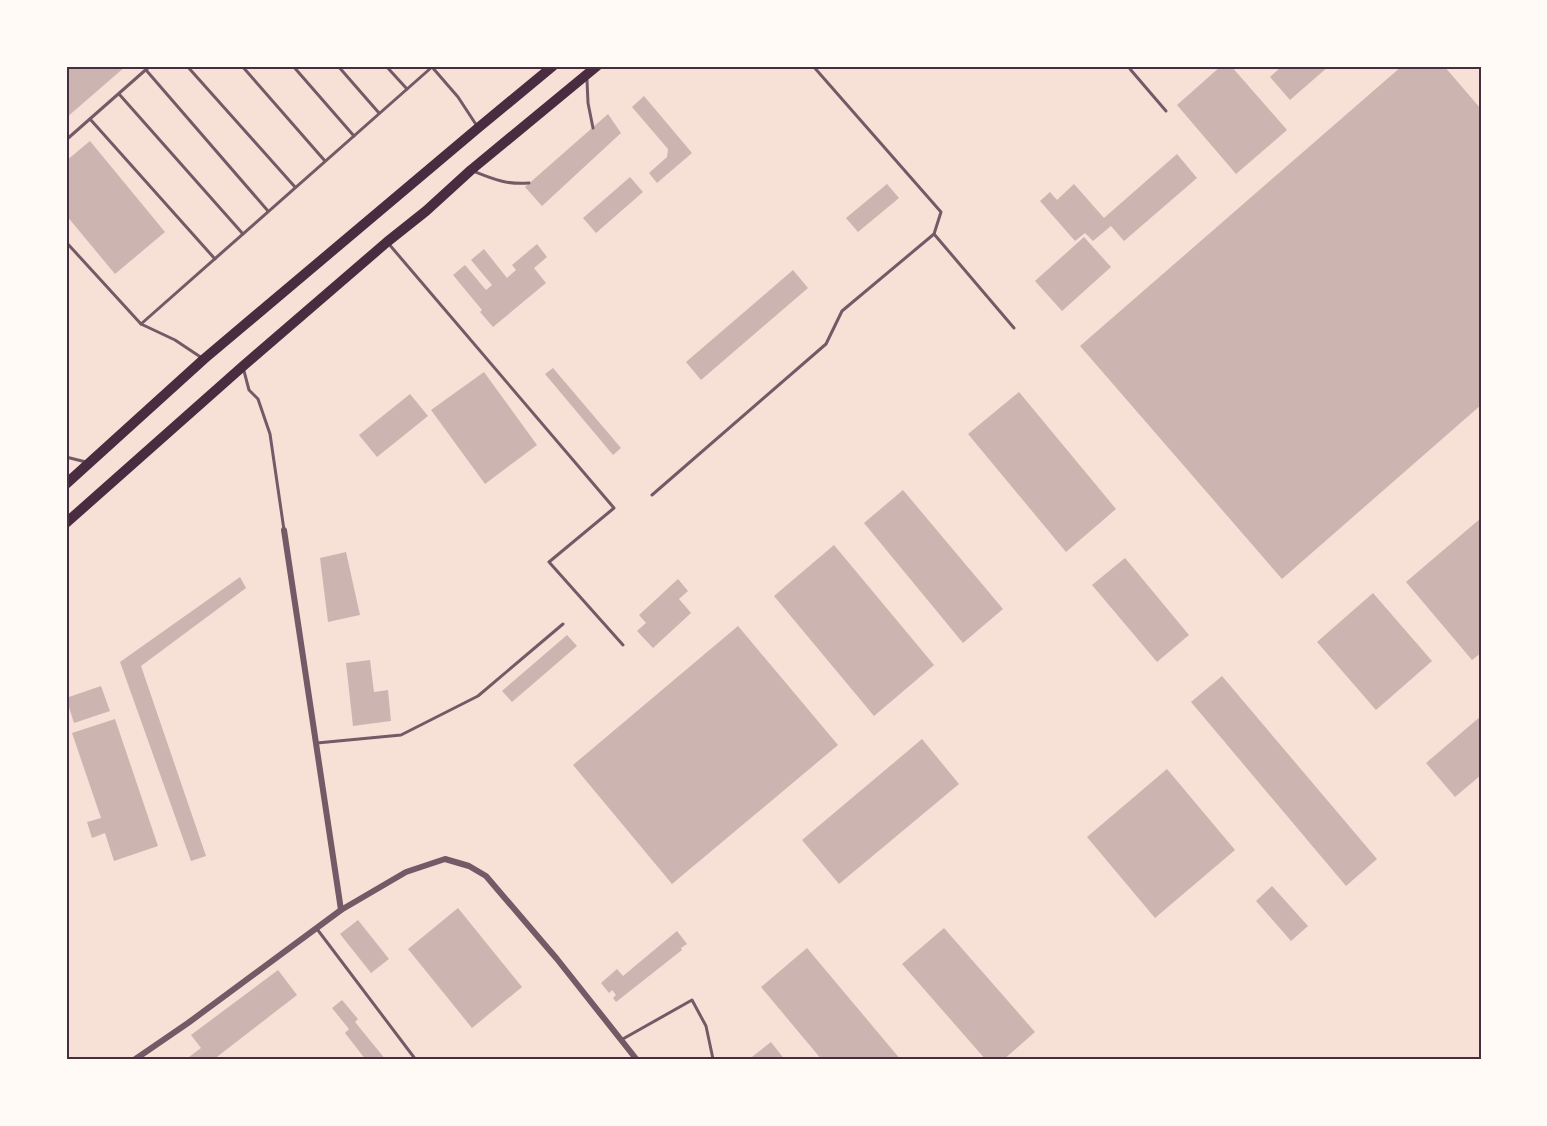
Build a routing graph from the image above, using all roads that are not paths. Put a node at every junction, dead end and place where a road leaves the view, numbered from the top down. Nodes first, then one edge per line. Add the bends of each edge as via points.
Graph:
1 (150, 66) edge
2 (188, 66) edge
3 (242, 66) edge
4 (293, 66) edge
5 (338, 66) edge
6 (386, 66) edge
7 (432, 66) edge
8 (553, 66) edge
9 (597, 66) edge
10 (813, 66) edge
11 (1134, 66) edge
12 (146, 70) junction
13 (586, 75) junction
14 (406, 89) junction
15 (119, 94) junction
16 (1166, 111) dead end
17 (379, 113) junction
18 (90, 119) junction
19 (478, 128) junction
20 (593, 128) dead end
21 (354, 136) junction
22 (66, 140) edge
23 (326, 161) junction
24 (471, 170) junction
25 (529, 183) dead end
26 (295, 187) junction
27 (268, 211) junction
28 (243, 234) junction
29 (934, 234) junction
30 (66, 242) edge
31 (387, 242) junction
32 (215, 259) junction
33 (141, 324) junction
34 (1014, 328) dead end
35 (204, 360) junction
36 (242, 367) junction
37 (66, 457) edge
38 (91, 463) junction
39 (66, 484) edge
40 (652, 495) dead end
41 (66, 522) edge
42 (284, 530) joint
43 (563, 624) dead end
44 (623, 645) dead end
45 (316, 743) junction
46 (341, 910) junction
47 (316, 928) junction
48 (621, 1040) junction
49 (134, 1060) edge
50 (416, 1060) edge
51 (638, 1060) edge
52 (711, 1060) edge

1 - 12 lane
2 - 26 lane
3 - 23 lane
4 - 21 lane
5 - 17 lane
6 - 14 lane
7 - 14 lane
7 - 19 lane
8 - 19 highway
9 - 13 highway
10 - 29 lane via 941,212
11 - 16 lane via 1131,69
12 - 15 lane
12 - 27 lane
13 - 20 lane
13 - 24 highway
14 - 17 lane
15 - 18 lane
15 - 28 lane
17 - 21 lane
18 - 22 lane
18 - 32 lane
19 - 35 highway
21 - 23 lane
23 - 26 lane
24 - 25 lane via 503,182
24 - 31 highway
26 - 27 lane
27 - 28 lane
28 - 32 lane
29 - 34 lane
29 - 40 lane via 842,311 826,344
30 - 33 lane
31 - 36 highway
31 - 44 lane via 614,508 549,562
32 - 33 lane
33 - 35 lane
35 - 38 highway
36 - 41 highway
36 - 42 lane via 270,434
37 - 38 lane
38 - 39 highway
42 - 45 street
43 - 45 lane via 478,696 401,735
45 - 46 street
46 - 47 street
46 - 48 street via 406,872 445,859 469,866 486,876
47 - 49 street
47 - 50 lane
48 - 51 street
48 - 52 lane via 692,1000 706,1026

